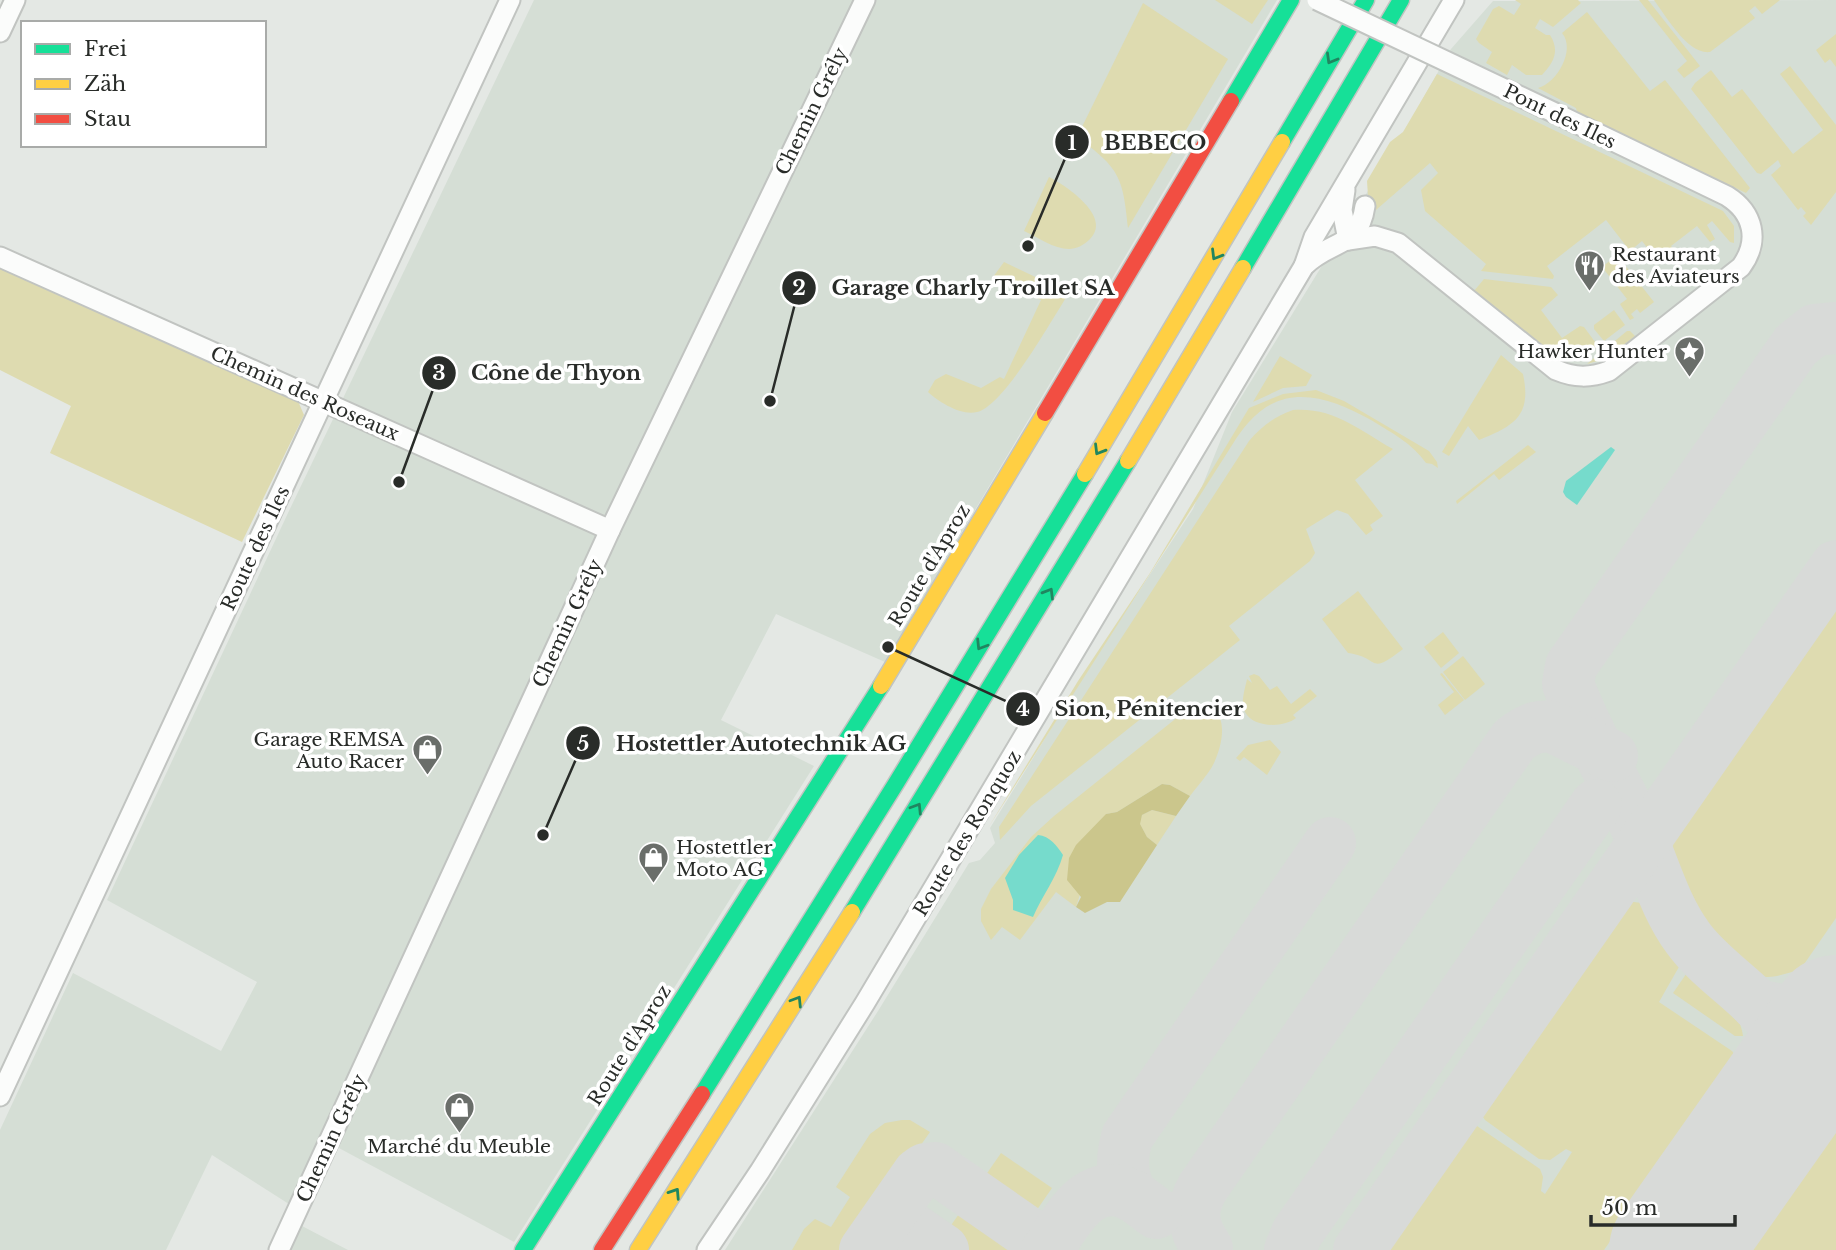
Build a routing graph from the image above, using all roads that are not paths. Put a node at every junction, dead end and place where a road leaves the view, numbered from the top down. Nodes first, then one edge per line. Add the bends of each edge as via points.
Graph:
1 (15, 0) edge
2 (510, 0) edge
3 (865, 0) edge
4 (1291, 0) edge
5 (1317, 0) edge
6 (1366, 0) edge
7 (1401, 0) edge
8 (1454, 0) edge
9 (0, 32) edge
10 (1371, 143) junction
11 (1347, 183) junction
12 (1365, 206) junction
13 (1388, 239) junction
14 (1348, 240) junction
15 (0, 257) edge
16 (1304, 267) junction
17 (1741, 267) joint
18 (323, 402) junction
19 (610, 530) junction
20 (0, 1096) edge
21 (279, 1250) edge
22 (523, 1250) edge
23 (602, 1250) edge
24 (638, 1250) edge
25 (707, 1250) edge

1 - 9 street
2 - 18 street, Route des Iles
3 - 19 street, Chemin Grély
4 - 22 main road, Route d'Aproz
5 - 17 street, Pont des Iles, bridge via 1734,201 1752,225 1749,253
6 -> 23 main road via 986,637
24 -> 7 main road via 1047,596
8 - 10 street, Route des Ronquoz
10 - 11 street, Route des Ronquoz
10 - 12 street, Route des Ronquoz via 1361,171
11 - 14 street, Route des Ronquoz via 1342,210
11 - 16 street, Route des Ronquoz via 1314,237
12 - 13 street, Route des Ronquoz
12 - 14 street via 1362,225
13 - 14 street
13 - 17 street, Route des Ronquoz via 1556,370 1579,377 1609,370
14 - 16 street, Route des Ronquoz via 1327,248
15 - 18 street, Chemin des Roseaux
16 - 25 street, Route des Ronquoz via 865,1003
18 - 19 street, Chemin des Roseaux
18 - 20 street, Route des Iles
19 - 21 street, Chemin Grély

